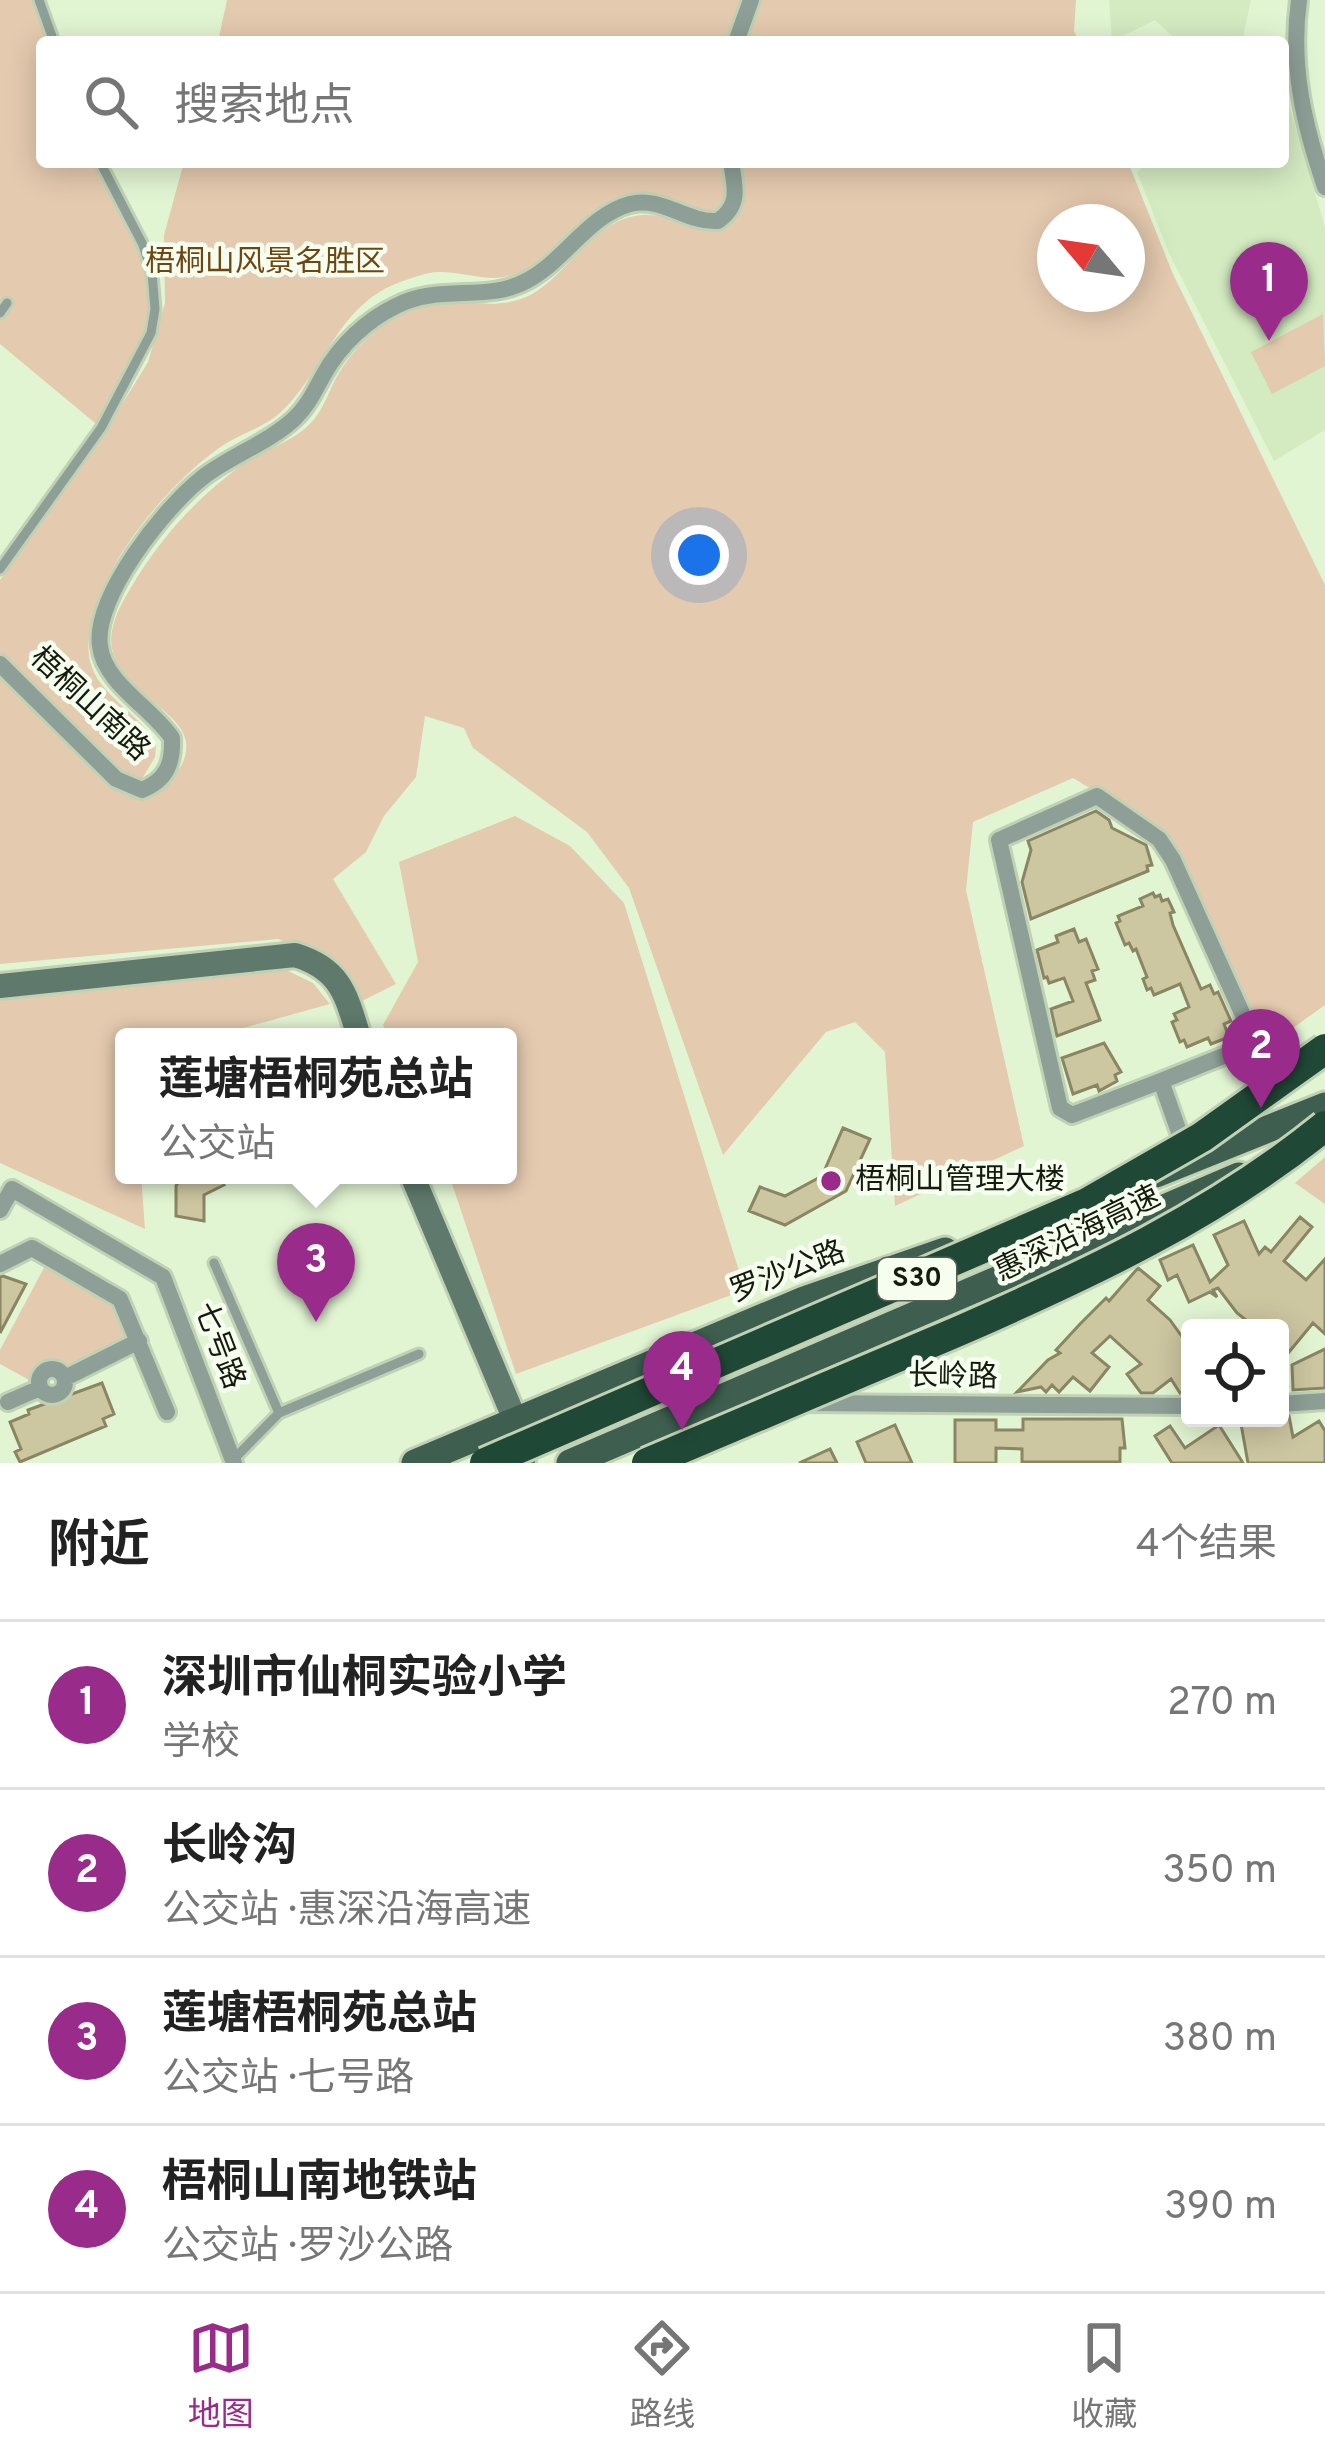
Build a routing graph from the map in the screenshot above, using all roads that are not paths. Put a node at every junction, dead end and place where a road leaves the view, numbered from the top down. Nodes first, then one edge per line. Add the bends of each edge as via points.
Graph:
1 (39, 0) edge
2 (751, 0) edge
3 (1299, 0) edge
4 (52, 36) edge
5 (738, 36) edge
6 (103, 168) edge
7 (732, 168) edge
8 (1325, 187) edge
9 (0, 569) edge
10 (0, 664) edge
11 (0, 986) edge
12 (356, 1028) edge
13 (1325, 1049) edge
14 (1161, 1081) junction
15 (1325, 1106) edge
16 (1325, 1126) edge
17 (1325, 1138) edge
18 (1190, 1162) junction
19 (416, 1184) edge
20 (0, 1210) edge
21 (214, 1263) dead end
22 (0, 1264) edge
23 (139, 1341) junction
24 (419, 1354) dead end
25 (565, 1399) junction
26 (1325, 1400) edge
27 (8, 1402) dead end
28 (715, 1402) junction
29 (1289, 1403) edge
30 (1181, 1406) edge
31 (167, 1412) dead end
32 (279, 1413) junction
33 (518, 1427) junction
34 (478, 1451) edge
35 (566, 1460) edge
36 (233, 1461) edge
37 (415, 1463) edge
38 (508, 1463) edge
39 (523, 1463) edge
40 (647, 1463) edge

1 - 4 lane
2 - 5 street
3 - 8 street via 1300,107
6 - 9 lane via 152,273 152,333 100,428
7 - 10 street, 梧桐山南路 via 734,204 718,221 647,202 627,205 516,287 418,296 377,317 340,351 290,424 198,480 168,512 120,580 99,645 110,669 172,738 171,764 154,785 142,790 116,779
11 - 12 street via 295,955 331,972
13 - 34 highway, 惠深沿海高速 / S30, bridge via 1202,1137 1087,1203
14 - 14 street via 1241,1049 1251,1033 1160,839 1097,796 999,840 1060,1108 1072,1115
14 - 18 street
15 - 18 main road, 罗沙公路
16 - 40 highway, 惠深沿海高速 / S30, bridge via 1159,1238
17 - 28 main road
18 - 25 main road, 罗沙公路 via 804,1300
19 - 33 street
20 - 36 street, 七号路 via 12,1190 163,1277
21 - 32 lane
22 - 23 street via 32,1248 120,1299
23 - 27 street via 65,1378 55,1395 40,1388
23 - 31 street
24 - 32 lane
25 - 33 main road, 罗沙公路
25 - 35 main road via 539,1422 540,1442
26 - 29 street
28 - 30 street, 长岭路
28 - 35 main road
32 - 36 lane
33 - 34 main road, 罗沙公路
33 - 35 street via 536,1450
33 - 39 street
34 - 37 main road, 罗沙公路
34 - 38 main road via 497,1444

